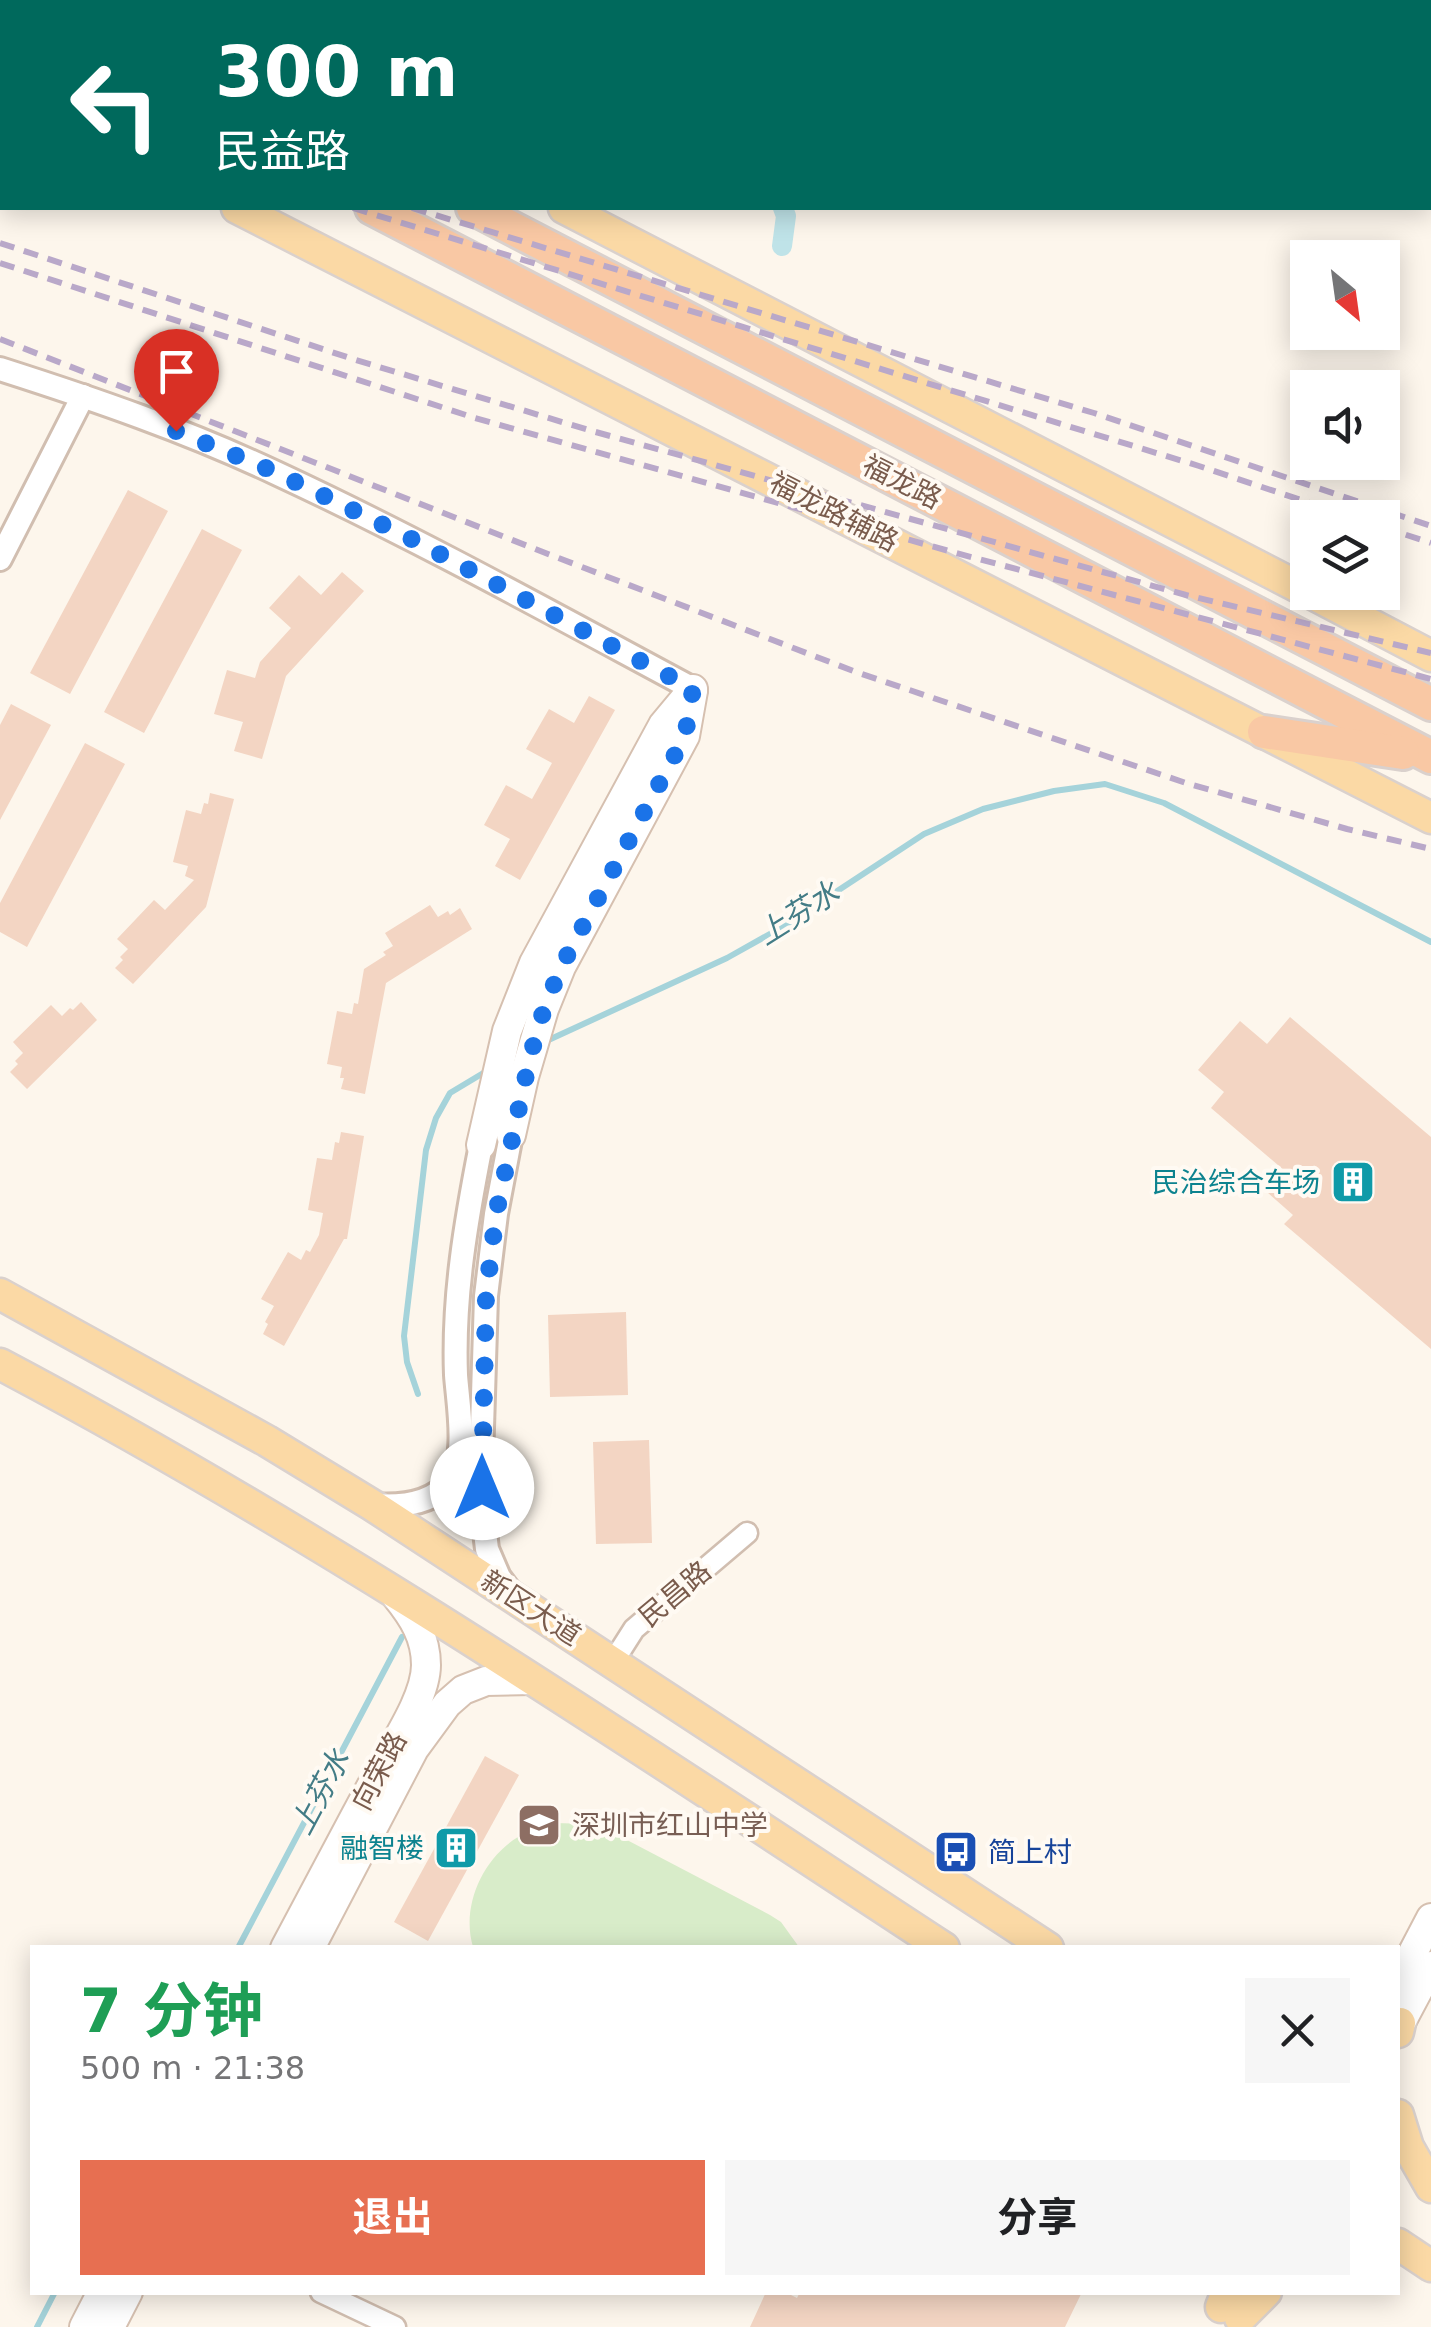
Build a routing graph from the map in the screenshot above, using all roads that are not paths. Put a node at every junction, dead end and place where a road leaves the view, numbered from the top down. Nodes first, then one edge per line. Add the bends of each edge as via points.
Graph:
1 (241, 210) edge
2 (376, 210) edge
3 (477, 210) edge
4 (568, 210) edge
5 (0, 369) edge
6 (83, 396) junction
7 (0, 558) edge
8 (1290, 583) edge
9 (1343, 610) edge
10 (1431, 656) edge
11 (693, 689) junction
12 (1431, 704) edge
13 (1264, 732) junction
14 (1430, 757) edge
15 (1431, 818) edge
16 (511, 1136) joint
17 (481, 1144) joint
18 (0, 1294) edge
19 (0, 1364) edge
20 (372, 1506) junction
21 (746, 1534) dead end
22 (392, 1591) junction
23 (513, 1596) junction
24 (613, 1662) junction
25 (532, 1680) junction
26 (1431, 1918) edge
27 (288, 1945) edge
28 (312, 1945) edge
29 (939, 1945) edge
30 (1043, 1945) edge
31 (1431, 1966) edge
32 (1400, 1976) edge
33 (1400, 2024) edge
34 (1400, 2121) edge
35 (1400, 2175) edge
36 (1431, 2187) edge
37 (1431, 2196) edge
38 (1400, 2245) edge
39 (1400, 2261) edge
40 (1431, 2268) edge
41 (100, 2295) edge
42 (126, 2295) edge
43 (327, 2295) edge
44 (1259, 2295) edge
45 (1231, 2308) edge
46 (84, 2327) edge
47 (110, 2327) edge
48 (394, 2327) edge

1 - 13 main road, 福龙路辅路
2 - 14 highway, 福龙路
3 - 12 highway, 福龙路
4 - 8 main road
5 - 6 street
6 - 7 street
6 - 11 street via 273,471
9 - 10 main road
11 - 16 main road via 685,736 544,1009
11 - 17 main road via 664,725 534,963 507,1032
13 - 14 highway
13 - 15 main road, 福龙路辅路
16 - 23 street via 486,1296 482,1515 487,1549
17 - 20 street via 457,1285 457,1466 432,1496
18 - 20 main road, 新区大道
19 - 22 main road via 170,1456
20 - 23 main road, 新区大道
21 - 24 street, 民昌路 via 634,1629
22 - 25 main road
22 - 27 main road, 向荣路 via 424,1644 421,1688
23 - 24 main road, 新区大道
24 - 30 main road, 新区大道
25 - 28 main road, 向荣路 via 486,1680 446,1704 414,1749
25 - 29 main road
26 - 32 main road
31 - 33 main road
34 - 36 main road
35 - 37 main road
38 - 40 main road
39 - 40 main road
41 - 46 main road
42 - 47 main road
43 - 48 street
44 - 45 main road

